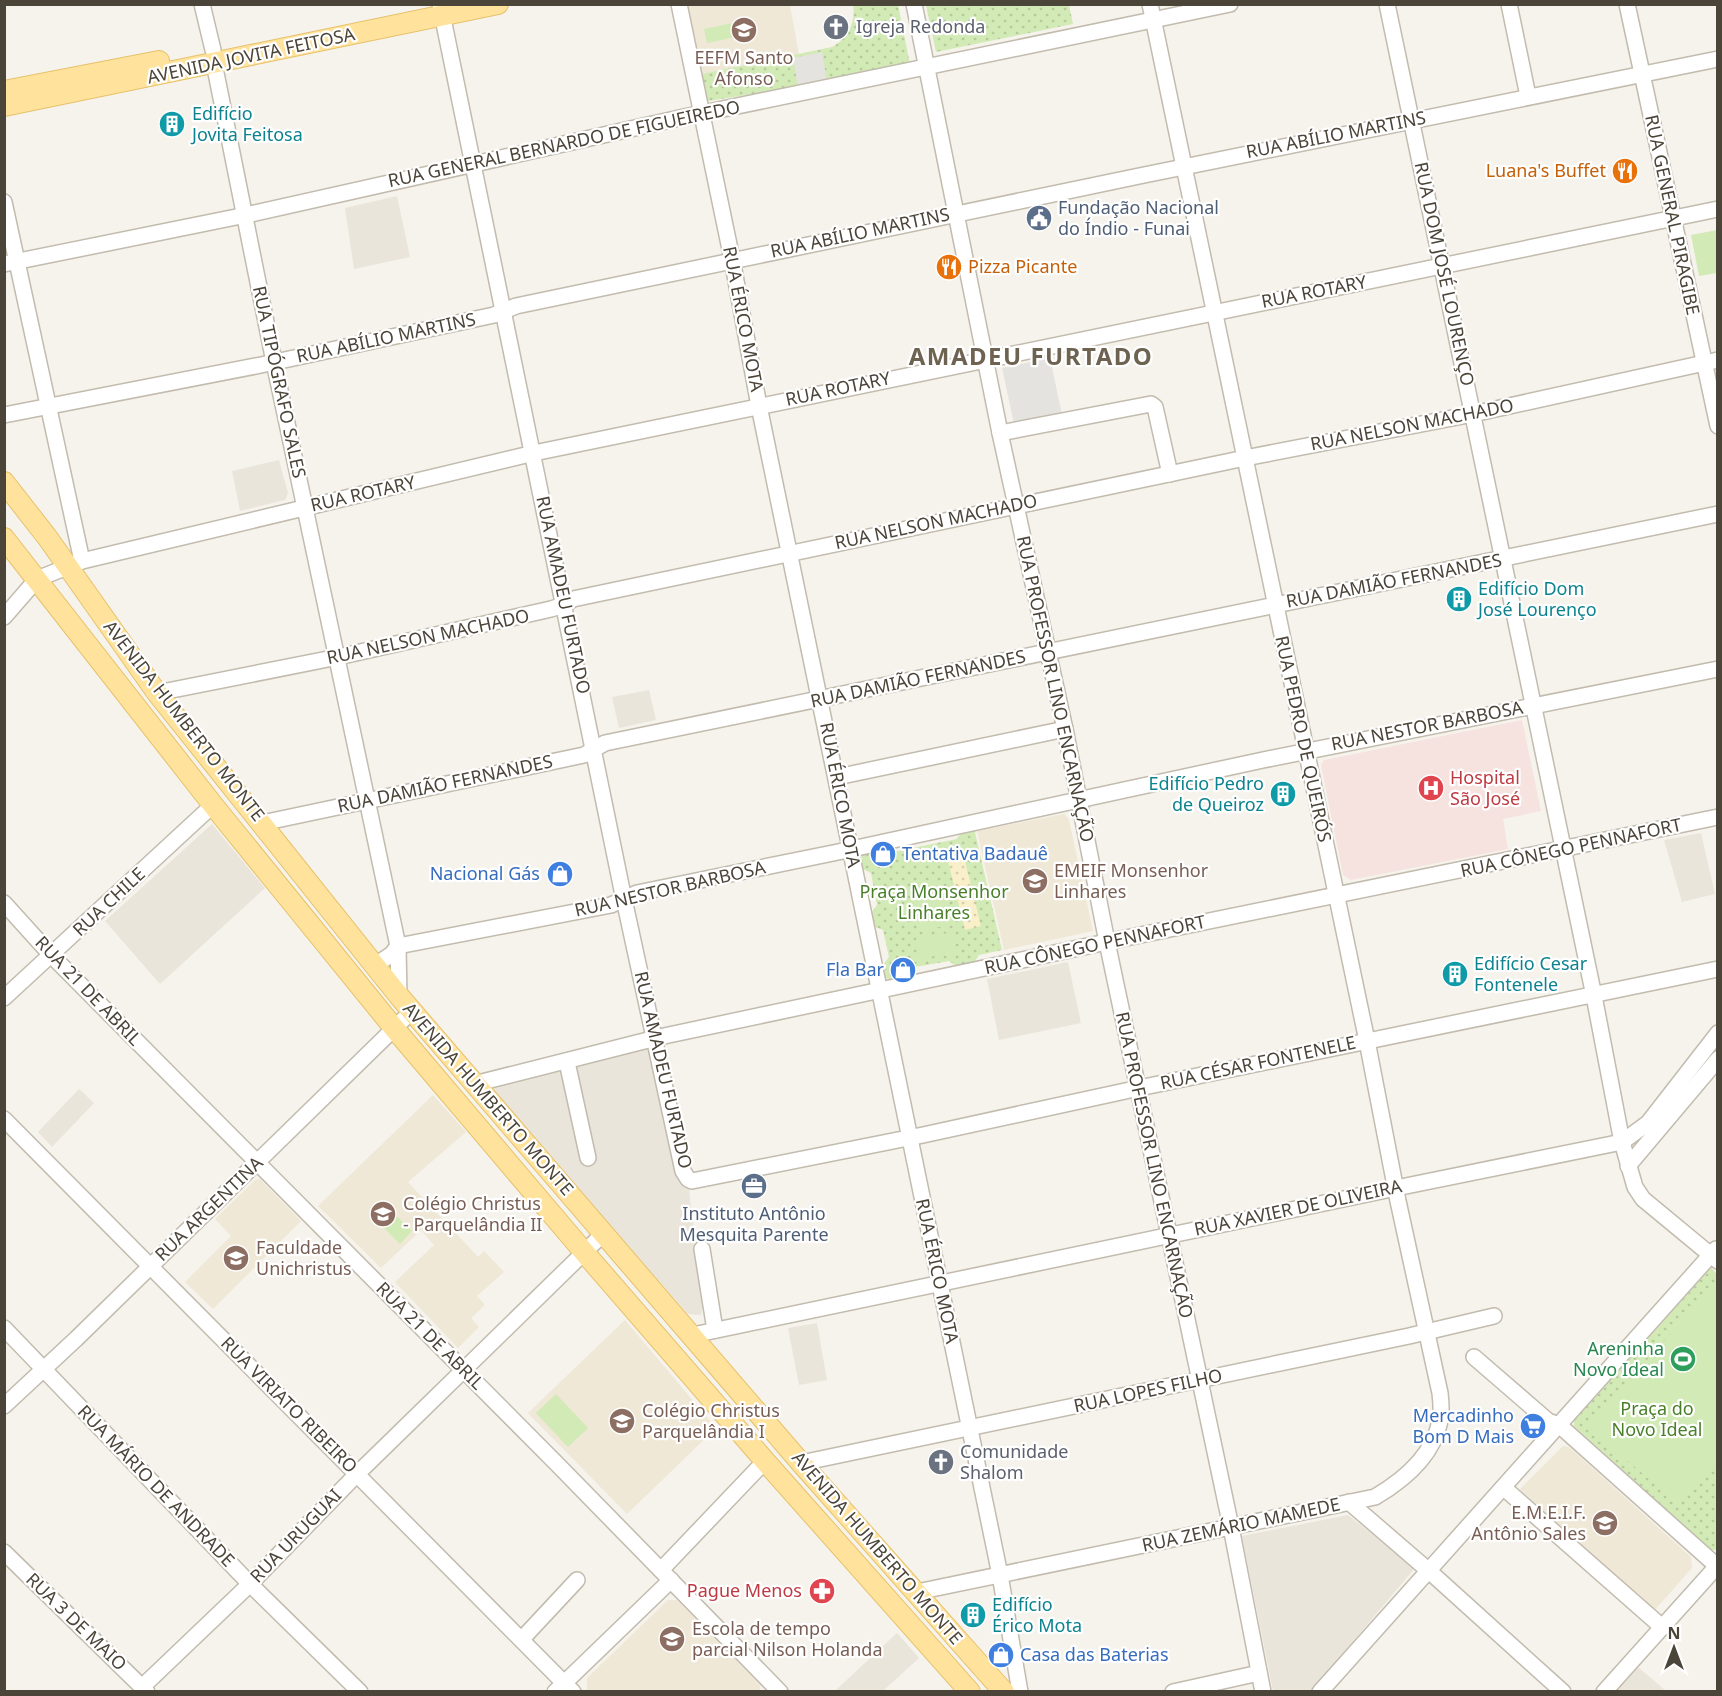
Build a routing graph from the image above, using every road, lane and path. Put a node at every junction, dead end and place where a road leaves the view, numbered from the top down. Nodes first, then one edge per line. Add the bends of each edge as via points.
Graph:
1 (202, 4) edge
2 (498, 4) edge
3 (679, 4) edge
4 (914, 4) edge
5 (1150, 4) edge
6 (1230, 4) edge
7 (1387, 4) edge
8 (1509, 4) edge
9 (1627, 4) edge
10 (438, 8) edge
11 (1153, 20) junction
12 (213, 57) junction
13 (1718, 58) edge
14 (926, 67) junction
15 (1642, 74) junction
16 (4, 91) edge
17 (1528, 96) junction
18 (4, 106) edge
19 (701, 114) junction
20 (1412, 120) junction
21 (473, 163) junction
22 (1185, 165) junction
23 (4, 202) edge
24 (1718, 209) edge
25 (957, 212) junction
26 (246, 214) junction
27 (1673, 218) junction
28 (732, 259) junction
29 (11, 262) edge
30 (1442, 267) junction
31 (504, 311) junction
32 (1215, 312) junction
33 (985, 358) junction
34 (274, 362) junction
35 (1710, 362) edge
36 (49, 406) junction
37 (759, 406) junction
38 (1473, 414) junction
39 (4, 415) edge
40 (1718, 426) edge
41 (1000, 433) junction
42 (534, 453) junction
43 (1245, 458) junction
44 (1170, 474) junction
45 (4, 482) edge
46 (1016, 506) junction
47 (306, 508) junction
48 (1718, 514) edge
49 (4, 538) edge
50 (791, 552) junction
51 (1502, 559) junction
52 (75, 563) junction
53 (37, 579) junction
54 (1276, 604) junction
55 (564, 605) junction
56 (4, 617) edge
57 (1047, 652) junction
58 (338, 657) junction
59 (1718, 669) edge
60 (157, 693) junction
61 (821, 699) junction
62 (1532, 705) junction
63 (1065, 729) junction
64 (594, 749) junction
65 (1306, 751) junction
66 (837, 777) junction
67 (1080, 800) junction
68 (367, 801) junction
69 (213, 805) junction
70 (1718, 817) edge
71 (262, 823) junction
72 (852, 849) junction
73 (1562, 849) junction
74 (1335, 896) junction
75 (625, 900) junction
76 (4, 903) edge
77 (1107, 942) junction
78 (398, 946) junction
79 (51, 955) junction
80 (374, 966) junction
81 (1718, 969) edge
82 (879, 990) junction
83 (1594, 996) junction
84 (4, 998) edge
85 (405, 1004) junction
86 (394, 1028) junction
87 (1718, 1033) edge
88 (655, 1038) junction
89 (1366, 1041) junction
90 (1718, 1059) edge
91 (567, 1062) junction
92 (474, 1084) junction
93 (1138, 1088) junction
94 (1664, 1113) junction
95 (4, 1119) edge
96 (910, 1137) junction
97 (1622, 1142) junction
98 (588, 1158) dead end
99 (258, 1162) junction
100 (1628, 1166) junction
101 (692, 1181) joint
102 (1395, 1188) junction
103 (604, 1233) junction
104 (1170, 1235) junction
105 (702, 1249) dead end
106 (584, 1252) junction
107 (1715, 1255) edge
108 (151, 1264) junction
109 (940, 1284) junction
110 (1494, 1316) dead end
111 (4, 1329) edge
112 (715, 1330) junction
113 (1426, 1333) junction
114 (693, 1335) junction
115 (1474, 1357) dead end
116 (43, 1369) junction
117 (464, 1370) junction
118 (1199, 1380) junction
119 (4, 1406) edge
120 (1560, 1425) junction
121 (969, 1429) junction
122 (765, 1461) junction
123 (801, 1463) junction
124 (357, 1474) junction
125 (1504, 1488) junction
126 (1349, 1502) junction
127 (1231, 1527) junction
128 (4, 1552) edge
129 (1717, 1566) edge
130 (1429, 1571) junction
131 (666, 1575) junction
132 (1000, 1575) junction
133 (577, 1580) dead end
134 (250, 1584) junction
135 (917, 1592) junction
136 (1662, 1627) junction
137 (522, 1639) junction
138 (1259, 1673) junction
139 (144, 1689) edge
140 (564, 1689) edge
141 (778, 1691) edge
142 (360, 1692) edge
143 (970, 1692) edge
144 (1004, 1692) edge
145 (1020, 1692) edge
146 (1173, 1692) edge
147 (1263, 1692) edge
148 (1320, 1692) edge
149 (1563, 1692) edge
150 (1604, 1692) edge

1 - 12 street, RUA TIPÓGRAFO SALES
2 - 10 main road, AVENIDA JOVITA FEITOSA
3 - 19 street, RUA ÉRICO MOTA
4 - 14 street, RUA PROFESSOR LINO ENCARNAÇÃO
5 - 11 street, RUA PEDRO DE QUEIRÓS
6 - 11 street, RUA GENERAL BERNARDO DE FIGUEIREDO
7 - 20 street, RUA DOM JOSÉ LOURENÇO
8 - 17 street
9 - 15 street, RUA GENERAL PIRAGIBE
10 - 12 main road, AVENIDA JOVITA FEITOSA
10 - 21 street, RUA AMADEU FURTADO
11 - 14 street, RUA GENERAL BERNARDO DE FIGUEIREDO
11 - 22 street, RUA PEDRO DE QUEIRÓS
12 - 16 main road, AVENIDA JOVITA FEITOSA
12 - 18 main road, AVENIDA JOVITA FEITOSA
12 - 26 street, RUA TIPÓGRAFO SALES
13 - 15 street, RUA ABÍLIO MARTINS
14 - 19 street, RUA GENERAL BERNARDO DE FIGUEIREDO
14 - 25 street, RUA PROFESSOR LINO ENCARNAÇÃO
15 - 17 street, RUA ABÍLIO MARTINS
15 - 27 street, RUA GENERAL PIRAGIBE
17 - 20 street, RUA ABÍLIO MARTINS
19 - 21 street, RUA GENERAL BERNARDO DE FIGUEIREDO
19 - 28 street, RUA ÉRICO MOTA
20 - 22 street, RUA ABÍLIO MARTINS
20 - 30 street, RUA DOM JOSÉ LOURENÇO
21 - 26 street, RUA GENERAL BERNARDO DE FIGUEIREDO
21 - 31 street, RUA AMADEU FURTADO
22 - 25 street, RUA ABÍLIO MARTINS
22 - 32 street, RUA PEDRO DE QUEIRÓS
23 - 29 street
24 - 27 street, RUA ROTARY
25 - 28 street, RUA ABÍLIO MARTINS
25 - 33 street, RUA PROFESSOR LINO ENCARNAÇÃO
26 - 29 street, RUA GENERAL BERNARDO DE FIGUEIREDO
26 - 34 street, RUA TIPÓGRAFO SALES
27 - 30 street, RUA ROTARY
27 - 35 street, RUA GENERAL PIRAGIBE
28 - 31 street, RUA ABÍLIO MARTINS
28 - 37 street, RUA ÉRICO MOTA
29 - 36 street
30 - 32 street, RUA ROTARY
30 - 38 street, RUA DOM JOSÉ LOURENÇO
31 - 34 street, RUA ABÍLIO MARTINS
31 - 42 street, RUA AMADEU FURTADO
32 - 33 street, RUA ROTARY
32 - 43 street, RUA PEDRO DE QUEIRÓS
33 - 37 street, RUA ROTARY
33 - 41 street, RUA PROFESSOR LINO ENCARNAÇÃO
34 - 36 street, RUA ABÍLIO MARTINS
34 - 47 street, RUA TIPÓGRAFO SALES
35 - 38 street, RUA NELSON MACHADO
35 - 40 street, RUA GENERAL PIRAGIBE
36 - 39 street, RUA ABÍLIO MARTINS
36 - 52 street
37 - 42 street, RUA ROTARY
37 - 50 street, RUA ÉRICO MOTA
38 - 43 street, RUA NELSON MACHADO
38 - 51 street, RUA DOM JOSÉ LOURENÇO
41 - 44 street via 1151,404 1155,407
41 - 46 street, RUA PROFESSOR LINO ENCARNAÇÃO
42 - 47 street, RUA ROTARY
42 - 55 street, RUA AMADEU FURTADO
43 - 44 street, RUA NELSON MACHADO
43 - 54 street, RUA PEDRO DE QUEIRÓS
44 - 46 street, RUA NELSON MACHADO
45 - 52 main road, AVENIDA HUMBERTO MONTE
46 - 50 street, RUA NELSON MACHADO
46 - 57 street, RUA PROFESSOR LINO ENCARNAÇÃO
47 - 52 street, RUA ROTARY
47 - 58 street, RUA TIPÓGRAFO SALES
48 - 51 street, RUA DAMIÃO FERNANDES
49 - 53 main road, AVENIDA HUMBERTO MONTE
50 - 55 street, RUA NELSON MACHADO via 573,599
50 - 61 street, RUA ÉRICO MOTA
51 - 54 street, RUA DAMIÃO FERNANDES
51 - 62 street, RUA DOM JOSÉ LOURENÇO
52 - 53 street, RUA ROTARY
52 - 60 main road, AVENIDA HUMBERTO MONTE
53 - 56 street
53 - 69 main road, AVENIDA HUMBERTO MONTE
54 - 57 street, RUA DAMIÃO FERNANDES
54 - 65 street, RUA PEDRO DE QUEIRÓS
55 - 58 street, RUA NELSON MACHADO
55 - 64 street, RUA AMADEU FURTADO
57 - 61 street, RUA DAMIÃO FERNANDES
57 - 63 street, RUA PROFESSOR LINO ENCARNAÇÃO
58 - 60 street, RUA NELSON MACHADO
58 - 68 street, RUA TIPÓGRAFO SALES
59 - 62 street, RUA NESTOR BARBOSA
60 - 71 main road, AVENIDA HUMBERTO MONTE
61 - 64 street, RUA DAMIÃO FERNANDES via 605,743
61 - 66 street, RUA ÉRICO MOTA
62 - 65 street, RUA NESTOR BARBOSA
62 - 73 street, RUA DOM JOSÉ LOURENÇO
63 - 66 street
63 - 67 street, RUA PROFESSOR LINO ENCARNAÇÃO
64 - 68 street, RUA DAMIÃO FERNANDES via 584,755
64 - 75 street, RUA AMADEU FURTADO
65 - 67 street, RUA NESTOR BARBOSA
65 - 74 street, RUA PEDRO DE QUEIRÓS
66 - 72 street, RUA ÉRICO MOTA
67 - 72 street, RUA NESTOR BARBOSA
67 - 77 street, RUA PROFESSOR LINO ENCARNAÇÃO
68 - 71 street, RUA DAMIÃO FERNANDES
68 - 78 street, RUA TIPÓGRAFO SALES
69 - 79 street, RUA CHILE
69 - 86 main road, AVENIDA HUMBERTO MONTE
70 - 73 street, RUA CÔNEGO PENNAFORT
71 - 80 main road, AVENIDA HUMBERTO MONTE
72 - 75 street, RUA NESTOR BARBOSA via 637,893
72 - 82 street, RUA ÉRICO MOTA
73 - 74 street, RUA CÔNEGO PENNAFORT
73 - 83 street, RUA DOM JOSÉ LOURENÇO
74 - 77 street, RUA CÔNEGO PENNAFORT
74 - 89 street, RUA PEDRO DE QUEIRÓS
75 - 78 street, RUA NESTOR BARBOSA
75 - 88 street, RUA AMADEU FURTADO
76 - 79 street, RUA 21 DE ABRIL
77 - 82 street, RUA CÔNEGO PENNAFORT
77 - 93 street, RUA PROFESSOR LINO ENCARNAÇÃO
78 - 80 street, RUA NESTOR BARBOSA
78 - 85 street
79 - 84 street, RUA CHILE
79 - 99 street, RUA 21 DE ABRIL
80 - 85 main road, AVENIDA HUMBERTO MONTE
81 - 83 street, RUA CÉSAR FONTENELE
82 - 88 street, RUA CÔNEGO PENNAFORT
82 - 96 street, RUA ÉRICO MOTA
83 - 89 street, RUA CÉSAR FONTENELE
83 - 97 street, RUA DOM JOSÉ LOURENÇO
85 - 86 street, RUA ARGENTINA
85 - 92 main road, AVENIDA HUMBERTO MONTE
86 - 99 street, RUA ARGENTINA
86 - 106 main road, AVENIDA HUMBERTO MONTE
87 - 94 street
88 - 91 street, RUA CÔNEGO PENNAFORT
88 - 101 street, RUA AMADEU FURTADO via 683,1171
89 - 93 street, RUA CÉSAR FONTENELE
89 - 102 street, RUA PEDRO DE QUEIRÓS
90 - 94 street
91 - 92 street, RUA CÔNEGO PENNAFORT
91 - 98 street
92 - 103 main road, AVENIDA HUMBERTO MONTE
93 - 96 street, RUA CÉSAR FONTENELE
93 - 104 street, RUA PROFESSOR LINO ENCARNAÇÃO
94 - 97 street
94 - 100 street
95 - 108 street, RUA VIRIATO RIBEIRO
96 - 101 street, RUA CÉSAR FONTENELE
96 - 109 street, RUA ÉRICO MOTA
97 - 100 street, RUA DOM JOSÉ LOURENÇO
97 - 102 street, RUA XAVIER DE OLIVEIRA
99 - 108 street, RUA ARGENTINA
99 - 117 street, RUA 21 DE ABRIL
100 - 107 street, RUA DOM JOSÉ LOURENÇO via 1643,1199
102 - 104 street, RUA XAVIER DE OLIVEIRA
102 - 113 street, RUA PEDRO DE QUEIRÓS
103 - 106 street, RUA URUGUAI
103 - 114 main road, AVENIDA HUMBERTO MONTE
104 - 109 street, RUA XAVIER DE OLIVEIRA
104 - 118 street, RUA PROFESSOR LINO ENCARNAÇÃO
105 - 112 street
106 - 117 street, RUA URUGUAI
106 - 122 main road, AVENIDA HUMBERTO MONTE
107 - 120 street
108 - 116 street, RUA ARGENTINA
108 - 124 street, RUA VIRIATO RIBEIRO
109 - 112 street, RUA XAVIER DE OLIVEIRA
109 - 121 street, RUA ÉRICO MOTA
110 - 113 street, RUA LOPES FILHO
111 - 116 street, RUA MÁRIO DE ANDRADE
112 - 114 street, RUA XAVIER DE OLIVEIRA
113 - 118 street, RUA LOPES FILHO
113 - 126 street, RUA ZEMÁRIO MAMEDE via 1440,1393 1441,1420 1435,1435 1426,1454 1395,1485 1375,1497
114 - 123 main road, AVENIDA HUMBERTO MONTE
115 - 120 street via 1548,1421
116 - 119 street, RUA ARGENTINA
116 - 134 street, RUA MÁRIO DE ANDRADE
117 - 124 street, RUA URUGUAI
117 - 131 street, RUA 21 DE ABRIL
118 - 121 street, RUA LOPES FILHO
118 - 127 street, RUA PROFESSOR LINO ENCARNAÇÃO
120 - 125 street
120 - 129 street
121 - 123 street, RUA LOPES FILHO
121 - 132 street, RUA ÉRICO MOTA
122 - 131 street
122 - 143 main road, AVENIDA HUMBERTO MONTE
123 - 135 main road, AVENIDA HUMBERTO MONTE
124 - 134 street, RUA URUGUAI
124 - 137 street, RUA VIRIATO RIBEIRO
125 - 130 street
125 - 136 street
126 - 127 street, RUA ZEMÁRIO MAMEDE
126 - 130 street
127 - 132 street, RUA ZEMÁRIO MAMEDE
127 - 138 street, RUA PROFESSOR LINO ENCARNAÇÃO
128 - 139 street, RUA 3 DE MAIO
129 - 136 street
130 - 148 street
130 - 149 street
131 - 140 street
131 - 141 street, RUA 21 DE ABRIL
132 - 135 street, RUA ZEMÁRIO MAMEDE
132 - 145 street, RUA ÉRICO MOTA
133 - 137 street
134 - 139 street, RUA URUGUAI
134 - 142 street, RUA MÁRIO DE ANDRADE
135 - 144 main road, AVENIDA HUMBERTO MONTE
136 - 150 street
137 - 140 street, RUA VIRIATO RIBEIRO
138 - 146 street
138 - 147 street, RUA PROFESSOR LINO ENCARNAÇÃO

